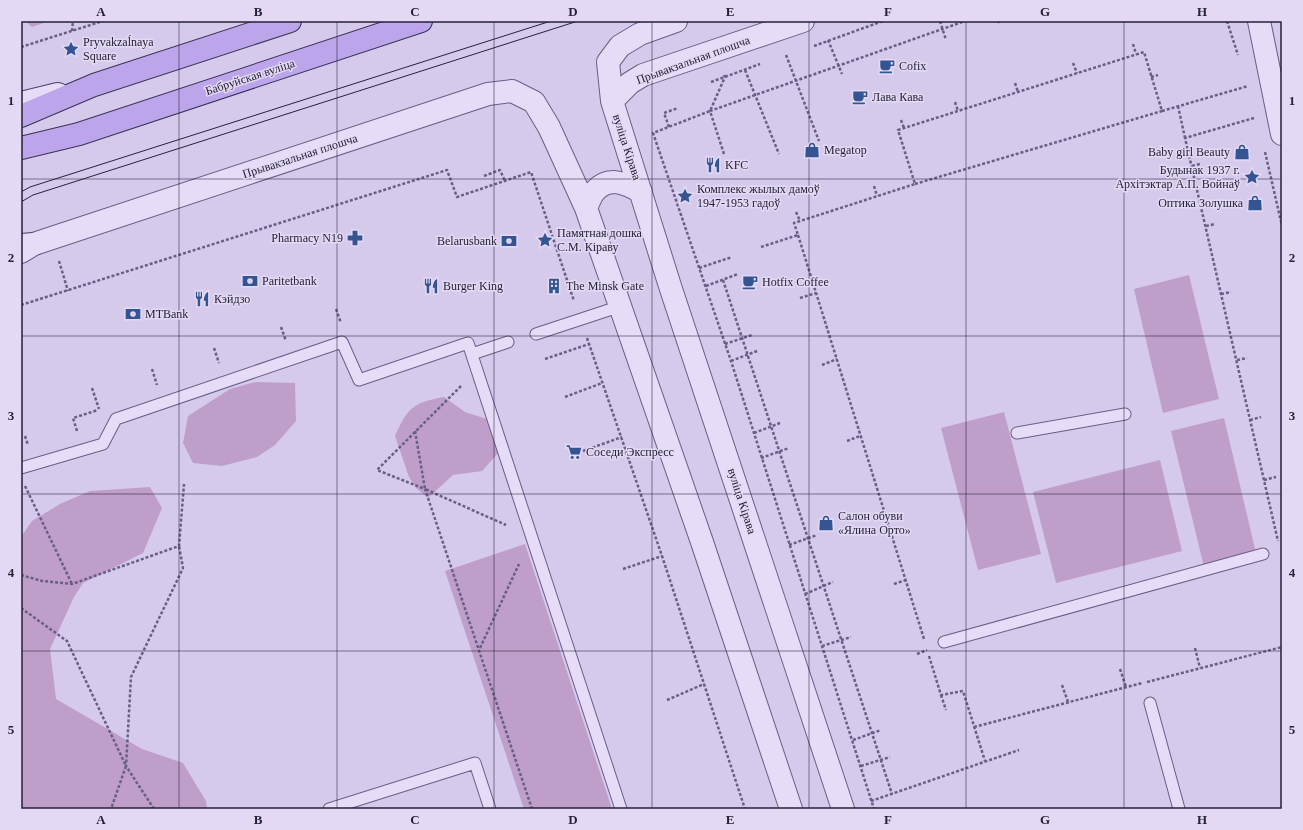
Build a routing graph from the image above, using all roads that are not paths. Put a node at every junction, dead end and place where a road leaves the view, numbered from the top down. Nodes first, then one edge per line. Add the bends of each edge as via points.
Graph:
1 (290, 21) edge
2 (421, 21) edge
3 (676, 21) edge
4 (803, 21) edge
5 (1258, 21) edge
6 (94, 84) junction
7 (612, 101) junction
8 (21, 103) edge
9 (21, 116) edge
10 (79, 134) junction
11 (1282, 134) edge
12 (21, 148) edge
13 (21, 165) edge
14 (641, 192) junction
15 (586, 208) junction
16 (25, 247) edge
17 (621, 306) junction
18 (536, 334) dead end
19 (508, 342) dead end
20 (472, 354) junction
21 (1125, 414) dead end
22 (1018, 433) dead end
23 (21, 468) edge
24 (1263, 554) dead end
25 (944, 642) dead end
26 (1150, 704) dead end
27 (329, 809) edge
28 (490, 809) edge
29 (621, 809) edge
30 (791, 809) edge
31 (843, 809) edge
32 (1179, 809) edge

1 - 6 main road
2 - 10 main road, Бабруйская вуліца
3 - 7 street via 640,34 620,46 608,62
4 - 7 street, Прывакзальная плошча via 643,75 630,83
5 - 11 street
6 - 8 street
6 - 9 main road
7 - 14 street, вуліца Кірава
10 - 12 main road
10 - 13 main road via 42,151
14 - 15 street, вуліца Кірава via 626,183 609,182 595,190
14 - 31 street, вуліца Кірава
15 - 16 street, Прывакзальная плошча via 534,102 512,91 488,94
15 - 17 street
17 - 18 lane
17 - 30 street
19 - 20 lane
20 - 23 lane via 468,343 359,380 342,342 116,419 103,444
20 - 29 lane
21 - 22 lane
24 - 25 lane
26 - 32 lane
27 - 28 lane via 474,762

